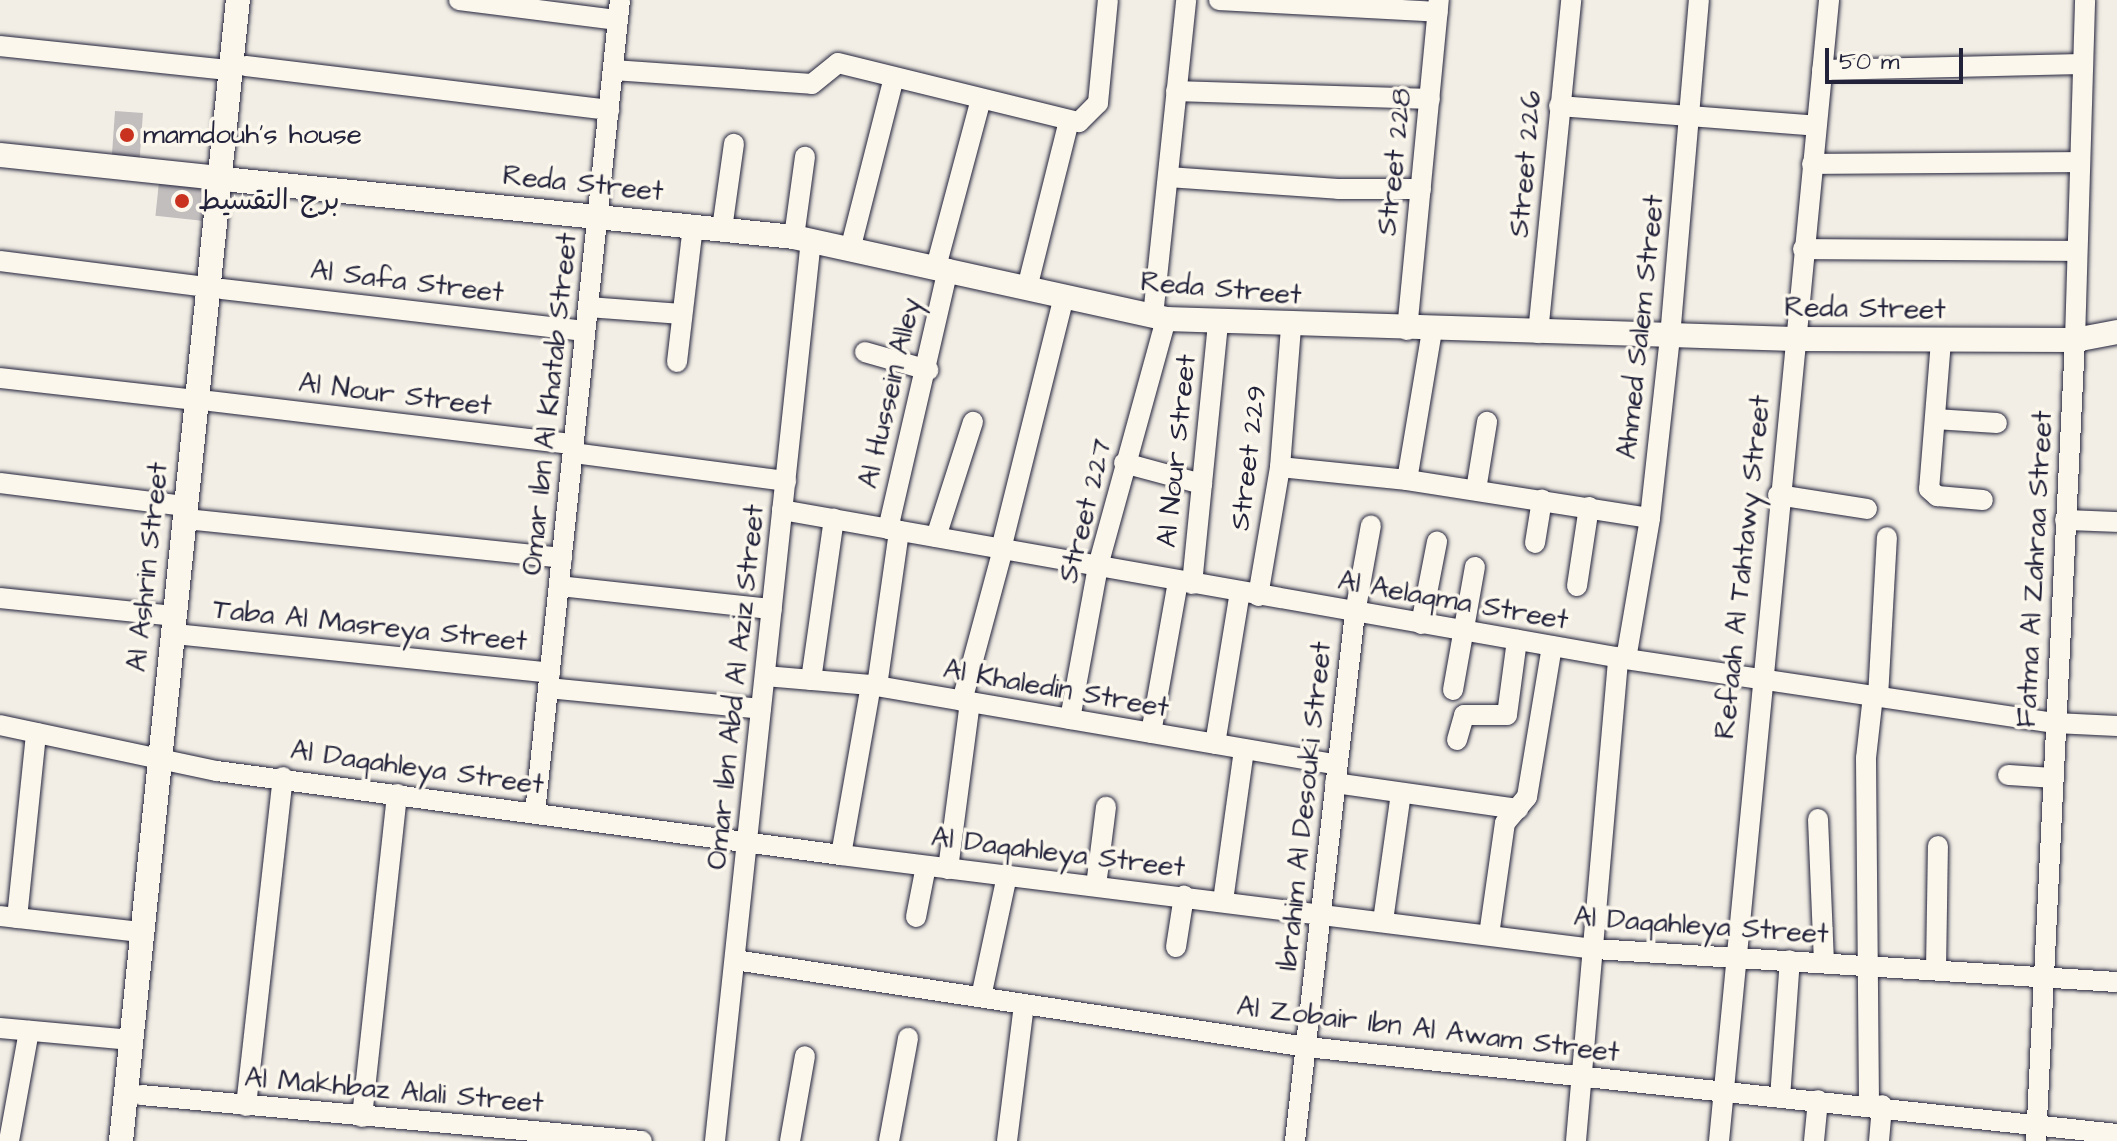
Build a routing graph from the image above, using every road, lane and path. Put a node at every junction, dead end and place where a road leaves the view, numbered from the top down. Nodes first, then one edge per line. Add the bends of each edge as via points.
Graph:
1 (238, 0) edge
2 (253, 0) edge
3 (459, 0) edge
4 (1108, 0) edge
5 (1186, 0) edge
6 (1219, 0) edge
7 (1571, 0) edge
8 (1699, 0) edge
9 (1829, 0) edge
10 (2085, 0) edge
11 (1439, 6) edge
12 (619, 10) edge
13 (0, 46) edge
14 (2083, 64) junction
15 (238, 68) junction
16 (613, 70) junction
17 (1822, 70) junction
18 (894, 77) junction
19 (1176, 91) junction
20 (981, 99) junction
21 (1430, 99) junction
22 (1559, 106) junction
23 (609, 110) junction
24 (1689, 117) junction
25 (1069, 121) junction
26 (1816, 126) junction
27 (734, 144) dead end
28 (0, 155) edge
29 (805, 157) dead end
30 (2079, 162) junction
31 (1812, 164) junction
32 (1168, 177) junction
33 (226, 179) junction
34 (1421, 189) junction
35 (598, 215) junction
36 (693, 225) junction
37 (722, 229) junction
38 (803, 238) junction
39 (851, 246) junction
40 (1803, 249) junction
41 (2077, 251) junction
42 (0, 261) edge
43 (942, 268) junction
44 (214, 288) junction
45 (1027, 288) junction
46 (1064, 297) junction
47 (588, 307) junction
48 (682, 314) junction
49 (1160, 318) junction
50 (1218, 323) junction
51 (1291, 326) junction
52 (1407, 330) junction
53 (585, 331) junction
54 (1432, 331) junction
55 (2117, 332) edge
56 (1538, 333) junction
57 (1670, 337) junction
58 (1794, 339) junction
59 (2075, 340) junction
60 (1941, 341) junction
61 (865, 352) dead end
62 (677, 362) dead end
63 (928, 370) junction
64 (0, 378) edge
65 (202, 401) junction
66 (1935, 419) junction
67 (973, 422) dead end
68 (1487, 422) dead end
69 (1997, 423) dead end
70 (573, 448) junction
71 (1124, 463) junction
72 (1280, 467) junction
73 (1407, 480) junction
74 (786, 481) junction
75 (0, 483) edge
76 (1202, 484) junction
77 (1476, 490) junction
78 (1778, 495) junction
79 (1542, 500) junction
80 (1983, 500) dead end
81 (1589, 507) junction
82 (1867, 509) dead end
83 (782, 510) junction
84 (190, 513) junction
85 (1650, 518) junction
86 (834, 519) junction
87 (2065, 520) junction
88 (2117, 522) edge
89 (1371, 525) dead end
90 (894, 530) junction
91 (936, 537) junction
92 (1887, 537) dead end
93 (1437, 542) dead end
94 (1535, 543) dead end
95 (1002, 549) junction
96 (562, 558) junction
97 (1098, 566) junction
98 (1475, 567) dead end
99 (1185, 582) junction
100 (559, 586) junction
101 (1577, 586) dead end
102 (1249, 594) junction
103 (0, 598) edge
104 (772, 609) junction
105 (1355, 613) junction
106 (1421, 624) junction
107 (179, 626) junction
108 (1462, 631) junction
109 (1517, 640) junction
110 (1552, 646) junction
111 (1622, 658) junction
112 (765, 676) junction
113 (549, 680) junction
114 (811, 680) junction
115 (1759, 680) junction
116 (874, 686) junction
117 (1453, 690) dead end
118 (1876, 697) junction
119 (966, 702) junction
120 (761, 709) junction
121 (1070, 719) junction
122 (2055, 723) junction
123 (0, 725) edge
124 (2117, 726) edge
125 (36, 733) junction
126 (1151, 733) junction
127 (1457, 740) dead end
128 (1215, 744) junction
129 (1244, 749) junction
130 (165, 762) junction
131 (1336, 774) junction
132 (2008, 775) dead end
133 (283, 777) junction
134 (2053, 778) junction
135 (1401, 793) junction
136 (397, 794) junction
137 (1106, 807) dead end
138 (1518, 809) junction
139 (535, 813) junction
140 (1818, 819) dead end
141 (747, 842) junction
142 (1938, 846) dead end
143 (841, 855) junction
144 (926, 866) junction
145 (948, 869) junction
146 (1007, 876) junction
147 (1096, 886) junction
148 (1184, 896) junction
149 (1223, 901) junction
150 (1322, 913) junction
151 (9, 917) edge
152 (916, 917) dead end
153 (1383, 921) junction
154 (141, 932) junction
155 (1489, 935) junction
156 (1176, 947) dead end
157 (1595, 949) junction
158 (1733, 957) junction
159 (735, 960) junction
160 (1790, 960) junction
161 (1824, 962) junction
162 (1871, 965) junction
163 (1936, 970) junction
164 (2044, 977) junction
165 (2117, 982) edge
166 (981, 997) junction
167 (1024, 1004) junction
168 (0, 1028) edge
169 (29, 1031) junction
170 (908, 1038) dead end
171 (131, 1040) junction
172 (1307, 1047) junction
173 (805, 1056) dead end
174 (1582, 1078) junction
175 (1720, 1092) junction
176 (141, 1095) junction
177 (1780, 1098) junction
178 (1818, 1100) junction
179 (1875, 1104) junction
180 (246, 1106) junction
181 (362, 1117) junction
182 (2036, 1134) edge
183 (2117, 1134) edge
184 (554, 1138) edge
185 (9, 1141) edge
186 (121, 1141) edge
187 (136, 1141) edge
188 (642, 1141) edge
189 (715, 1141) edge
190 (790, 1141) edge
191 (889, 1141) edge
192 (1007, 1141) edge
193 (1295, 1141) edge
194 (1576, 1141) edge
195 (1719, 1141) edge
196 (1814, 1141) edge
197 (1879, 1141) edge

1 - 15 street, Al Ashrin Street
2 - 15 street, Al Ashrin Street
3 - 12 street
4 - 25 street via 1098,103 1088,118
5 - 19 street, Street 227
6 - 11 street
7 - 22 street, Street 226
8 - 24 street, Ahmed Salem Street
9 - 17 street, Refaah Al Tahtawy Street
10 - 14 street, Fatma Al Zahraa Street
11 - 21 street, Street 228
12 - 16 street, Omar Ibn Al Khatab Street
13 - 15 street
14 - 17 street
14 - 30 street, Fatma Al Zahraa Street
15 - 23 street
15 - 33 street, Al Ashrin Street
16 - 18 street via 808,84 838,63
16 - 23 street, Omar Ibn Al Khatab Street
17 - 26 street, Refaah Al Tahtawy Street
18 - 20 street
18 - 39 street
19 - 21 street
19 - 32 street, Street 227
20 - 25 street
20 - 43 street, Al Hussein Alley
21 - 34 street, Street 228
22 - 24 street
22 - 56 street, Street 226
23 - 35 street, Omar Ibn Al Khatab Street
24 - 26 street
24 - 57 street, Ahmed Salem Street
25 - 45 street
26 - 31 street, Refaah Al Tahtawy Street
27 - 37 street
28 - 33 street, Reda Street
29 - 38 street, Omar Ibn Abd Al Aziz Street
30 - 31 street
30 - 41 street, Fatma Al Zahraa Street
31 - 40 street, Refaah Al Tahtawy Street
32 - 34 street
32 - 49 street, Street 227
33 - 35 street, Reda Street
33 - 44 street, Al Ashrin Street
34 - 52 street, Street 228
35 - 36 street, Reda Street
35 - 47 street, Omar Ibn Al Khatab Street
36 - 37 street, Reda Street
36 - 48 street
37 - 38 street, Reda Street
38 - 39 street, Reda Street
38 - 74 street, Omar Ibn Abd Al Aziz Street
39 - 43 street, Reda Street
40 - 41 street
40 - 58 street, Refaah Al Tahtawy Street
41 - 59 street, Fatma Al Zahraa Street
42 - 44 street, Al Safa Street
43 - 45 street, Reda Street
43 - 63 street, Al Hussein Alley
44 - 53 street, Al Safa Street
44 - 65 street, Al Ashrin Street
45 - 46 street, Reda Street
46 - 49 street, Reda Street
46 - 95 street
47 - 48 street
47 - 53 street, Omar Ibn Al Khatab Street
48 - 62 street
49 - 50 street, Reda Street
49 - 71 street, Street 227 via 1141,419
50 - 51 street, Reda Street
50 - 76 street, Al Nour Street
51 - 52 street, Reda Street
51 - 72 street, Street 229
52 - 54 street, Reda Street
53 - 70 street, Omar Ibn Al Khatab Street
54 - 56 street, Reda Street
54 - 73 street
55 - 59 street, Reda Street
56 - 57 street, Reda Street
57 - 58 street, Reda Street
57 - 85 street, Ahmed Salem Street
58 - 60 street, Reda Street
58 - 78 street, Refaah Al Tahtawy Street
59 - 60 street, Reda Street
59 - 87 street, Fatma Al Zahraa Street
60 - 66 street
61 - 63 street
63 - 90 street, Al Hussein Alley
64 - 65 street, Al Nour Street
65 - 70 street, Al Nour Street
65 - 84 street, Al Ashrin Street
66 - 69 street
66 - 80 street via 1931,492
67 - 91 street
68 - 77 street
70 - 74 street, Al Nour Street
70 - 96 street, Omar Ibn Al Khatab Street
71 - 76 street
71 - 97 street, Street 227
72 - 73 street
72 - 102 street, Street 229
73 - 77 street
74 - 83 street, Omar Ibn Abd Al Aziz Street
75 - 84 street
76 - 99 street, Al Nour Street
77 - 79 street
78 - 82 street
78 - 115 street, Refaah Al Tahtawy Street
79 - 81 street
79 - 94 street
81 - 85 street
81 - 101 street
83 - 86 street, Al Aelaqma Street
83 - 104 street, Omar Ibn Abd Al Aziz Street
84 - 96 street
84 - 107 street, Al Ashrin Street
85 - 111 street, Ahmed Salem Street
86 - 90 street, Al Aelaqma Street
86 - 114 street
87 - 88 street
87 - 122 street, Fatma Al Zahraa Street
89 - 105 street, Ibrahim Al Desouki Street
90 - 91 street, Al Aelaqma Street
90 - 116 street, Al Hussein Alley
91 - 95 street, Al Aelaqma Street
92 - 118 street
93 - 106 street
95 - 97 street, Al Aelaqma Street
95 - 119 street
96 - 100 street, Omar Ibn Al Khatab Street
97 - 99 street, Al Aelaqma Street
97 - 121 street, Street 227
98 - 108 street
99 - 102 street, Al Aelaqma Street
99 - 126 street, Al Nour Street
100 - 104 street
100 - 113 street, Omar Ibn Al Khatab Street
102 - 105 street, Al Aelaqma Street
102 - 128 street, Street 229
103 - 107 street, Taba Al Masreya Street
104 - 112 street, Omar Ibn Abd Al Aziz Street
105 - 106 street, Al Aelaqma Street
105 - 131 street, Ibrahim Al Desouki Street
106 - 108 street, Al Aelaqma Street
107 - 113 street, Taba Al Masreya Street
107 - 130 street, Al Ashrin Street
108 - 109 street, Al Aelaqma Street
108 - 117 street
109 - 110 street, Al Aelaqma Street
109 - 127 street via 1507,715 1464,715
110 - 111 street, Al Aelaqma Street
110 - 138 street via 1527,797
111 - 115 street, Al Aelaqma Street
111 - 157 street, Ahmed Salem Street
112 - 114 street, Al Khaledin Street
112 - 120 street, Omar Ibn Abd Al Aziz Street
113 - 120 street, Taba Al Masreya Street
113 - 139 street, Omar Ibn Al Khatab Street
114 - 116 street, Al Khaledin Street
115 - 118 street, Al Aelaqma Street
115 - 158 street, Refaah Al Tahtawy Street
116 - 119 street, Al Khaledin Street
116 - 143 street, Al Hussein Alley
118 - 122 street, Al Aelaqma Street
118 - 162 street via 1866,758
119 - 121 street, Al Khaledin Street
119 - 145 street
120 - 141 street, Omar Ibn Abd Al Aziz Street
121 - 126 street, Al Khaledin Street
122 - 124 street, Al Aelaqma Street
122 - 134 street, Fatma Al Zahraa Street
123 - 125 street, Al Daqahleya Street
125 - 130 street, Al Daqahleya Street
125 - 151 street
126 - 128 street, Al Khaledin Street
128 - 129 street, Al Khaledin Street
129 - 131 street, Al Khaledin Street
129 - 149 street
130 - 133 street, Al Daqahleya Street
130 - 154 street, Al Ashrin Street
130 - 176 street, Al Ashrin Street
131 - 135 street, Al Khaledin Street
131 - 150 street, Ibrahim Al Desouki Street
132 - 134 street
133 - 136 street, Al Daqahleya Street
133 - 180 street
134 - 164 street, Fatma Al Zahraa Street
135 - 138 street, Al Khaledin Street
135 - 153 street
136 - 139 street, Al Daqahleya Street
136 - 181 street
137 - 147 street
138 - 155 street via 1505,823
139 - 141 street, Al Daqahleya Street
140 - 161 street
141 - 143 street, Al Daqahleya Street
141 - 159 street, Omar Ibn Abd Al Aziz Street
142 - 163 street
143 - 144 street, Al Daqahleya Street
144 - 145 street, Al Daqahleya Street
144 - 152 street
145 - 146 street, Al Daqahleya Street
146 - 147 street, Al Daqahleya Street
146 - 166 street
147 - 148 street, Al Daqahleya Street
148 - 149 street, Al Daqahleya Street
148 - 156 street
149 - 150 street, Al Daqahleya Street
150 - 153 street, Al Daqahleya Street
150 - 172 street, Ibrahim Al Desouki Street
151 - 154 street
153 - 155 street, Al Daqahleya Street
154 - 171 street, Al Ashrin Street
155 - 157 street, Al Daqahleya Street
157 - 158 street, Al Daqahleya Street
157 - 174 street, Ahmed Salem Street
158 - 160 street, Al Daqahleya Street
158 - 175 street, Refaah Al Tahtawy Street
159 - 166 street, Al Zobair Ibn Al Awam Street
159 - 189 street, Omar Ibn Abd Al Aziz Street
160 - 161 street, Al Daqahleya Street
160 - 177 street
161 - 162 street, Al Daqahleya Street
162 - 163 street, Al Daqahleya Street
162 - 179 street
163 - 164 street, Al Daqahleya Street
164 - 165 street, Al Daqahleya Street
164 - 182 street, Fatma Al Zahraa Street
166 - 167 street, Al Zobair Ibn Al Awam Street
167 - 172 street, Al Zobair Ibn Al Awam Street
167 - 192 street
168 - 169 street
169 - 171 street
169 - 185 street
170 - 191 street
171 - 186 street, Al Ashrin Street
172 - 174 street, Al Zobair Ibn Al Awam Street
172 - 193 street, Ibrahim Al Desouki Street
173 - 190 street
174 - 175 street, Al Zobair Ibn Al Awam Street
174 - 194 street, Ahmed Salem Street
175 - 177 street, Al Zobair Ibn Al Awam Street
175 - 195 street, Refaah Al Tahtawy Street
176 - 180 street, Al Makhbaz Alali Street
176 - 187 street, Al Ashrin Street
177 - 178 street, Al Zobair Ibn Al Awam Street
178 - 179 street, Al Zobair Ibn Al Awam Street
178 - 196 street
179 - 182 street, Al Zobair Ibn Al Awam Street
179 - 197 street
180 - 181 street, Al Makhbaz Alali Street
181 - 184 street, Al Makhbaz Alali Street
182 - 183 street, Al Zobair Ibn Al Awam Street
184 - 188 street, Al Makhbaz Alali Street

